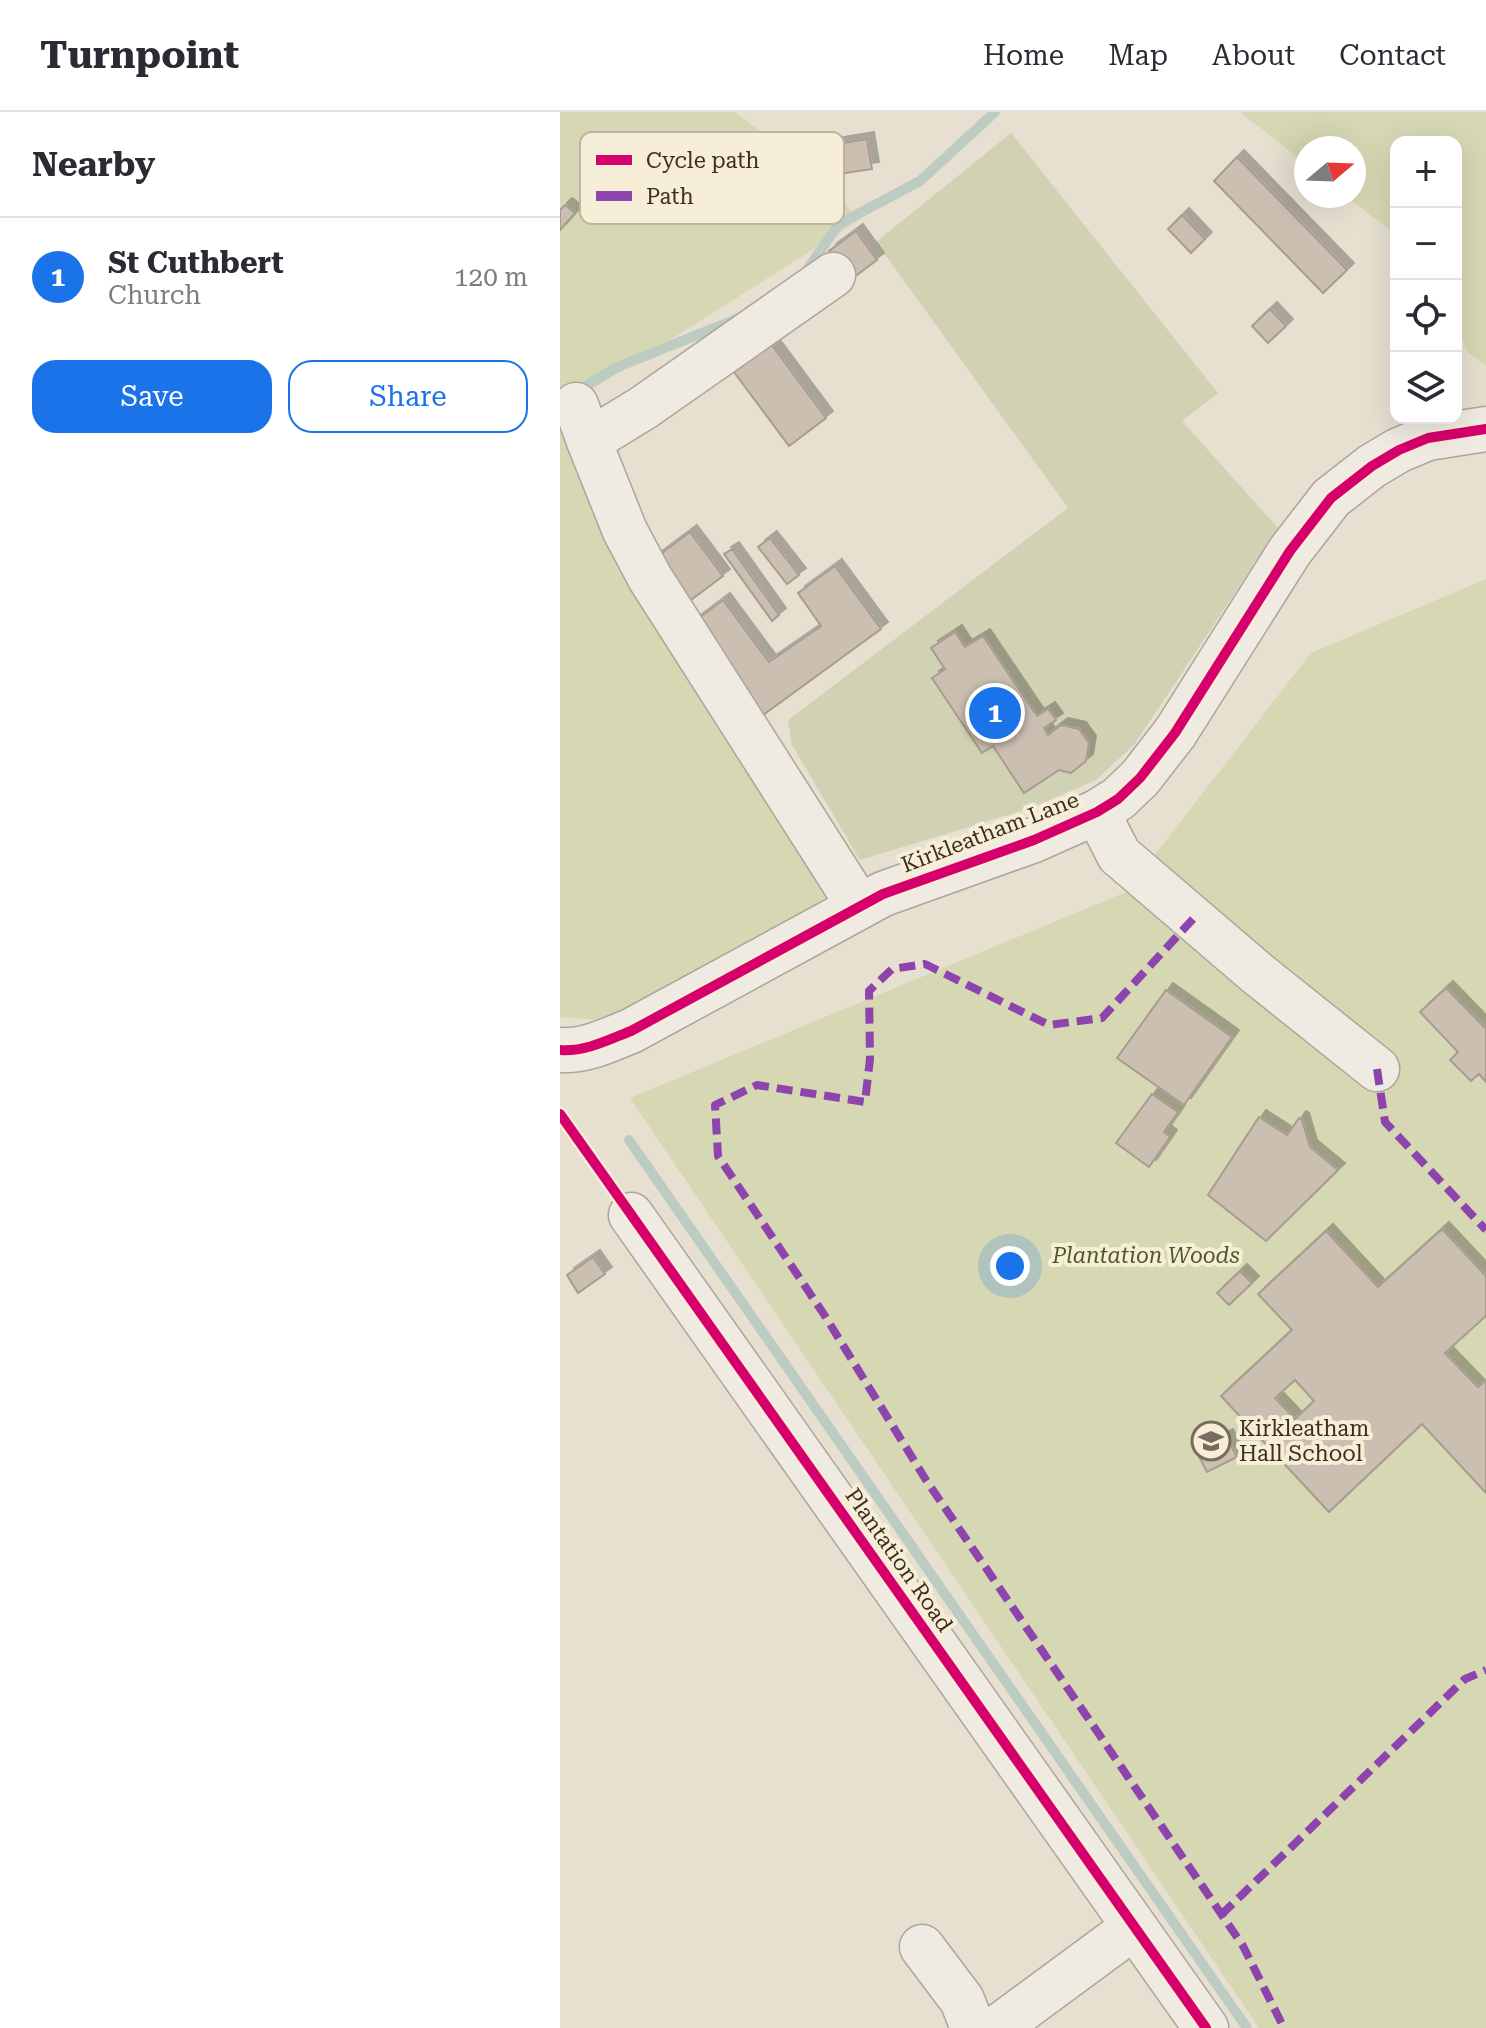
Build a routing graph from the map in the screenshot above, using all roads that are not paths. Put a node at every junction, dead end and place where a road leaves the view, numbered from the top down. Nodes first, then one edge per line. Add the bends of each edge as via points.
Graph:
1 (833, 275) dead end
2 (1486, 429) edge
3 (1097, 812) junction
4 (859, 906) junction
5 (560, 1050) edge
6 (1377, 1069) dead end
7 (631, 1215) dead end
8 (1134, 1927) junction
9 (922, 1947) dead end
10 (973, 2028) edge
11 (997, 2028) edge
12 (1206, 2028) edge

1 - 4 street via 643,408 582,423 625,531 650,578
2 - 3 street, Kirkleatham Lane via 1428,438 1399,450 1331,498 1290,551 1175,733 1140,778
3 - 4 street, Kirkleatham Lane
3 - 6 street via 1119,855
4 - 5 street, Kirkleatham Lane via 631,1031 599,1044
7 - 8 street, Plantation Road
8 - 11 street
8 - 12 street, Plantation Road
9 - 10 street via 962,2000

